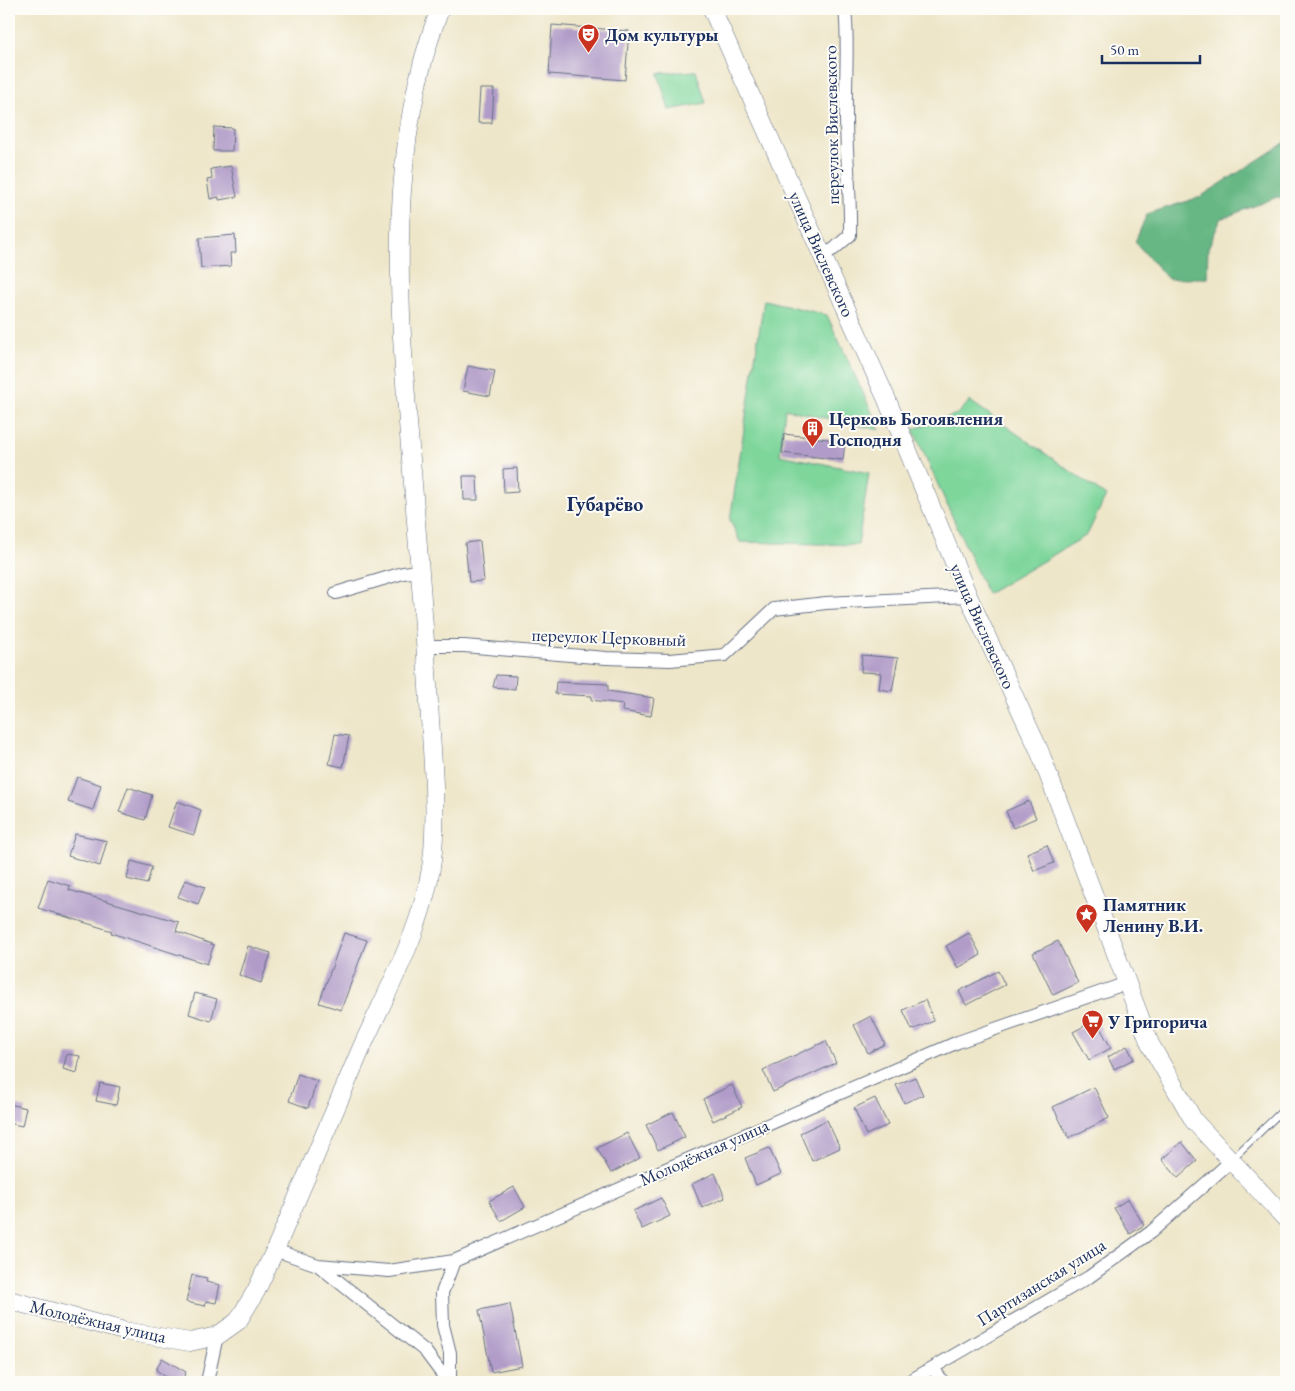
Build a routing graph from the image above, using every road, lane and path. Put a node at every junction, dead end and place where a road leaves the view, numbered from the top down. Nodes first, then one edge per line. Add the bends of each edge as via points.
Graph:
1 (440, 9) edge
2 (712, 9) edge
3 (845, 9) edge
4 (822, 255) junction
5 (420, 572) junction
6 (336, 593) dead end
7 (968, 596) junction
8 (426, 646) junction
9 (1127, 983) junction
10 (1286, 1107) edge
11 (1230, 1162) junction
12 (1286, 1219) edge
13 (275, 1250) junction
14 (454, 1261) junction
15 (318, 1265) junction
16 (9, 1300) edge
17 (217, 1336) junction
18 (933, 1368) junction
19 (207, 1382) edge
20 (449, 1382) edge
21 (908, 1382) edge
22 (944, 1382) edge

1 - 5 main road via 429,36 413,101 402,177 400,237 404,365
2 - 4 main road, улица Вислевского
3 - 4 street, переулок Вислевского via 850,235
4 - 7 main road, улица Вислевского via 887,400
5 - 6 street
5 - 8 main road
7 - 8 street, переулок Церковный via 774,610 725,655 670,660
7 - 9 main road, улица Вислевского via 1038,750
8 - 13 main road via 435,803 432,855 420,916
9 - 11 main road, улица Вислевского via 1150,1044 1194,1121
9 - 14 street, Молодёжная улица via 958,1042
10 - 11 lane
11 - 12 main road, улица Вислевского
11 - 18 street, Партизанская улица via 1151,1232 1089,1277
13 - 15 street, Молодёжная улица
13 - 17 main road via 238,1321
14 - 15 street, Молодёжная улица via 389,1271
14 - 20 street via 442,1293 443,1325 450,1353
15 - 20 street via 425,1351
16 - 17 main road, Молодёжная улица via 124,1331 190,1342
17 - 19 street
18 - 21 street, Партизанская улица
18 - 22 street

